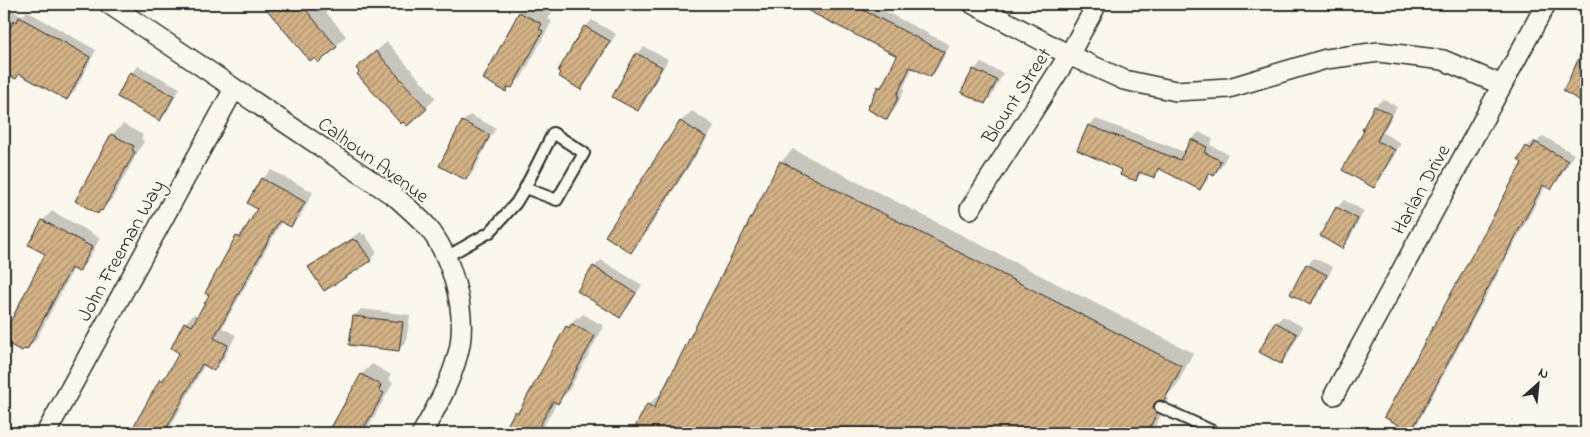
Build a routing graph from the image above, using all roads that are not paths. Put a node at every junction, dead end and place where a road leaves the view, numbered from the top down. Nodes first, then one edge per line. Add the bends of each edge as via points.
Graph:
1 (109, 4) edge
2 (972, 4) edge
3 (1097, 4) edge
4 (1546, 4) edge
5 (1069, 54) junction
6 (1502, 85) junction
7 (234, 89) junction
8 (525, 188) junction
9 (970, 209) dead end
10 (446, 257) junction
11 (1334, 395) dead end
12 (1160, 407) dead end
13 (46, 433) edge
14 (422, 433) edge
15 (1217, 433) edge

1 - 7 street, Calhoun Avenue
2 - 5 street
3 - 5 street, Blount Street
4 - 6 street, Harlan Drive
5 - 6 street via 1124,80 1176,91 1229,88 1326,59 1379,52 1443,60
5 - 9 street, Blount Street
6 - 11 street, Harlan Drive
7 - 10 street, Calhoun Avenue via 397,198 426,225
7 - 13 street, John Freeman Way
8 - 8 lane via 557,200 584,153 553,134
8 - 10 lane via 490,232
10 - 14 street, Calhoun Avenue via 455,280 461,314 460,346 444,393
12 - 15 lane

